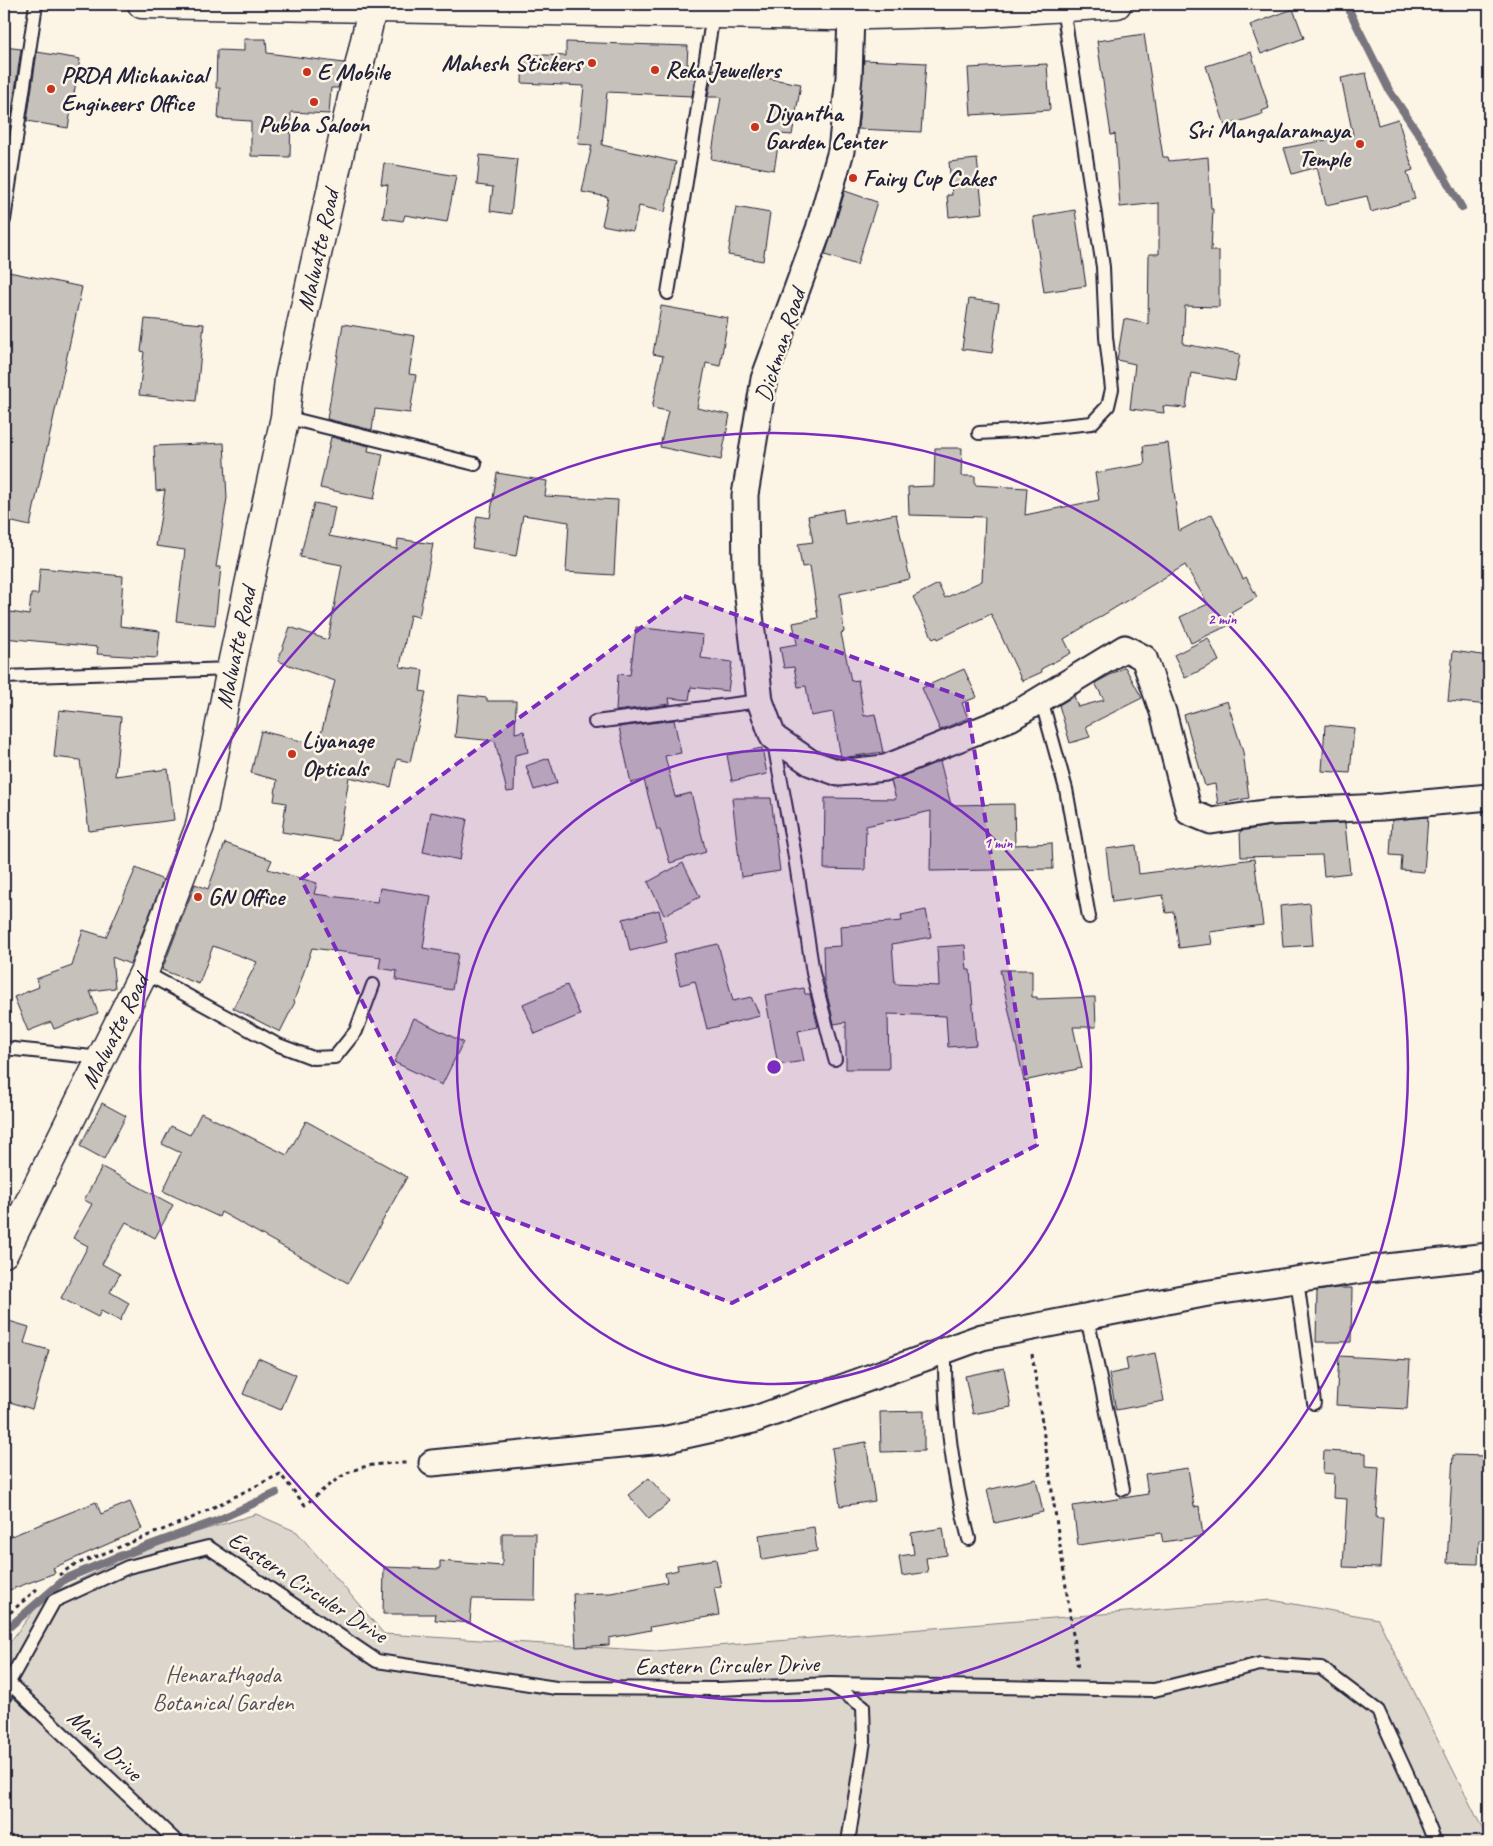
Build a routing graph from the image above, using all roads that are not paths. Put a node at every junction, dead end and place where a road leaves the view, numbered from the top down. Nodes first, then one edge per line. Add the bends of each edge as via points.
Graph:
1 (36, 4) edge
2 (142, 4) edge
3 (1118, 4) edge
4 (1063, 8) junction
5 (372, 9) junction
6 (638, 9) edge
7 (713, 15) junction
8 (851, 15) junction
9 (4, 220) edge
10 (668, 293) dead end
11 (285, 417) junction
12 (979, 433) dead end
13 (475, 464) dead end
14 (230, 670) junction
15 (4, 676) edge
16 (1041, 699) junction
17 (760, 701) junction
18 (595, 722) dead end
19 (773, 737) junction
20 (1489, 797) edge
21 (1089, 917) dead end
22 (144, 972) junction
23 (372, 985) dead end
24 (4, 1048) edge
25 (102, 1058) junction
26 (835, 1060) dead end
27 (4, 1253) edge
28 (1489, 1256) edge
29 (1297, 1280) junction
30 (1087, 1317) junction
31 (944, 1351) junction
32 (1314, 1403) dead end
33 (432, 1463) road end
34 (1123, 1489) dead end
35 (969, 1539) dead end
36 (7, 1680) edge
37 (830, 1684) junction
38 (4, 1699) edge
39 (177, 1842) edge
40 (848, 1842) edge
41 (1436, 1842) edge

1 - 9 lane
2 - 5 street
3 - 4 street
4 - 8 street
4 - 12 lane via 1103,267 1112,389 1108,406 1092,423
5 - 6 street
5 - 11 street, Malwatte Road via 289,379
6 - 7 street
7 - 8 street
7 - 10 lane
8 - 17 street, Dickman Road via 849,77 841,151 819,229 764,379 745,495 746,580
11 - 13 lane
11 - 14 street, Malwatte Road
14 - 15 lane
14 - 22 street, Malwatte Road via 200,826
16 - 19 street via 1010,718 885,768 839,772 811,763
16 - 20 street via 1125,648 1144,658 1163,712 1189,812 1211,821 1270,812 1382,807
16 - 21 lane via 1066,789
17 - 18 lane
17 - 19 street, Dickman Road
19 - 26 lane via 813,973
22 - 23 lane via 276,1044 313,1058 334,1057 356,1031
22 - 25 street, Malwatte Road
24 - 25 lane
25 - 27 street, Malwatte Road
28 - 29 street
29 - 30 street via 1203,1294
29 - 32 lane
30 - 31 street via 982,1337
30 - 34 lane
31 - 33 street via 753,1420 663,1440
31 - 35 lane via 944,1390 957,1490
36 - 37 lane, Eastern Circuler Drive via 54,1601 128,1567 208,1547 377,1661 556,1688 718,1689
36 - 38 lane, Eastern Circuler Drive
36 - 39 lane, Main Drive
37 - 40 lane via 864,1706 864,1740
37 - 41 lane, Eastern Circuler Drive via 1154,1690 1260,1664 1321,1668 1378,1711

